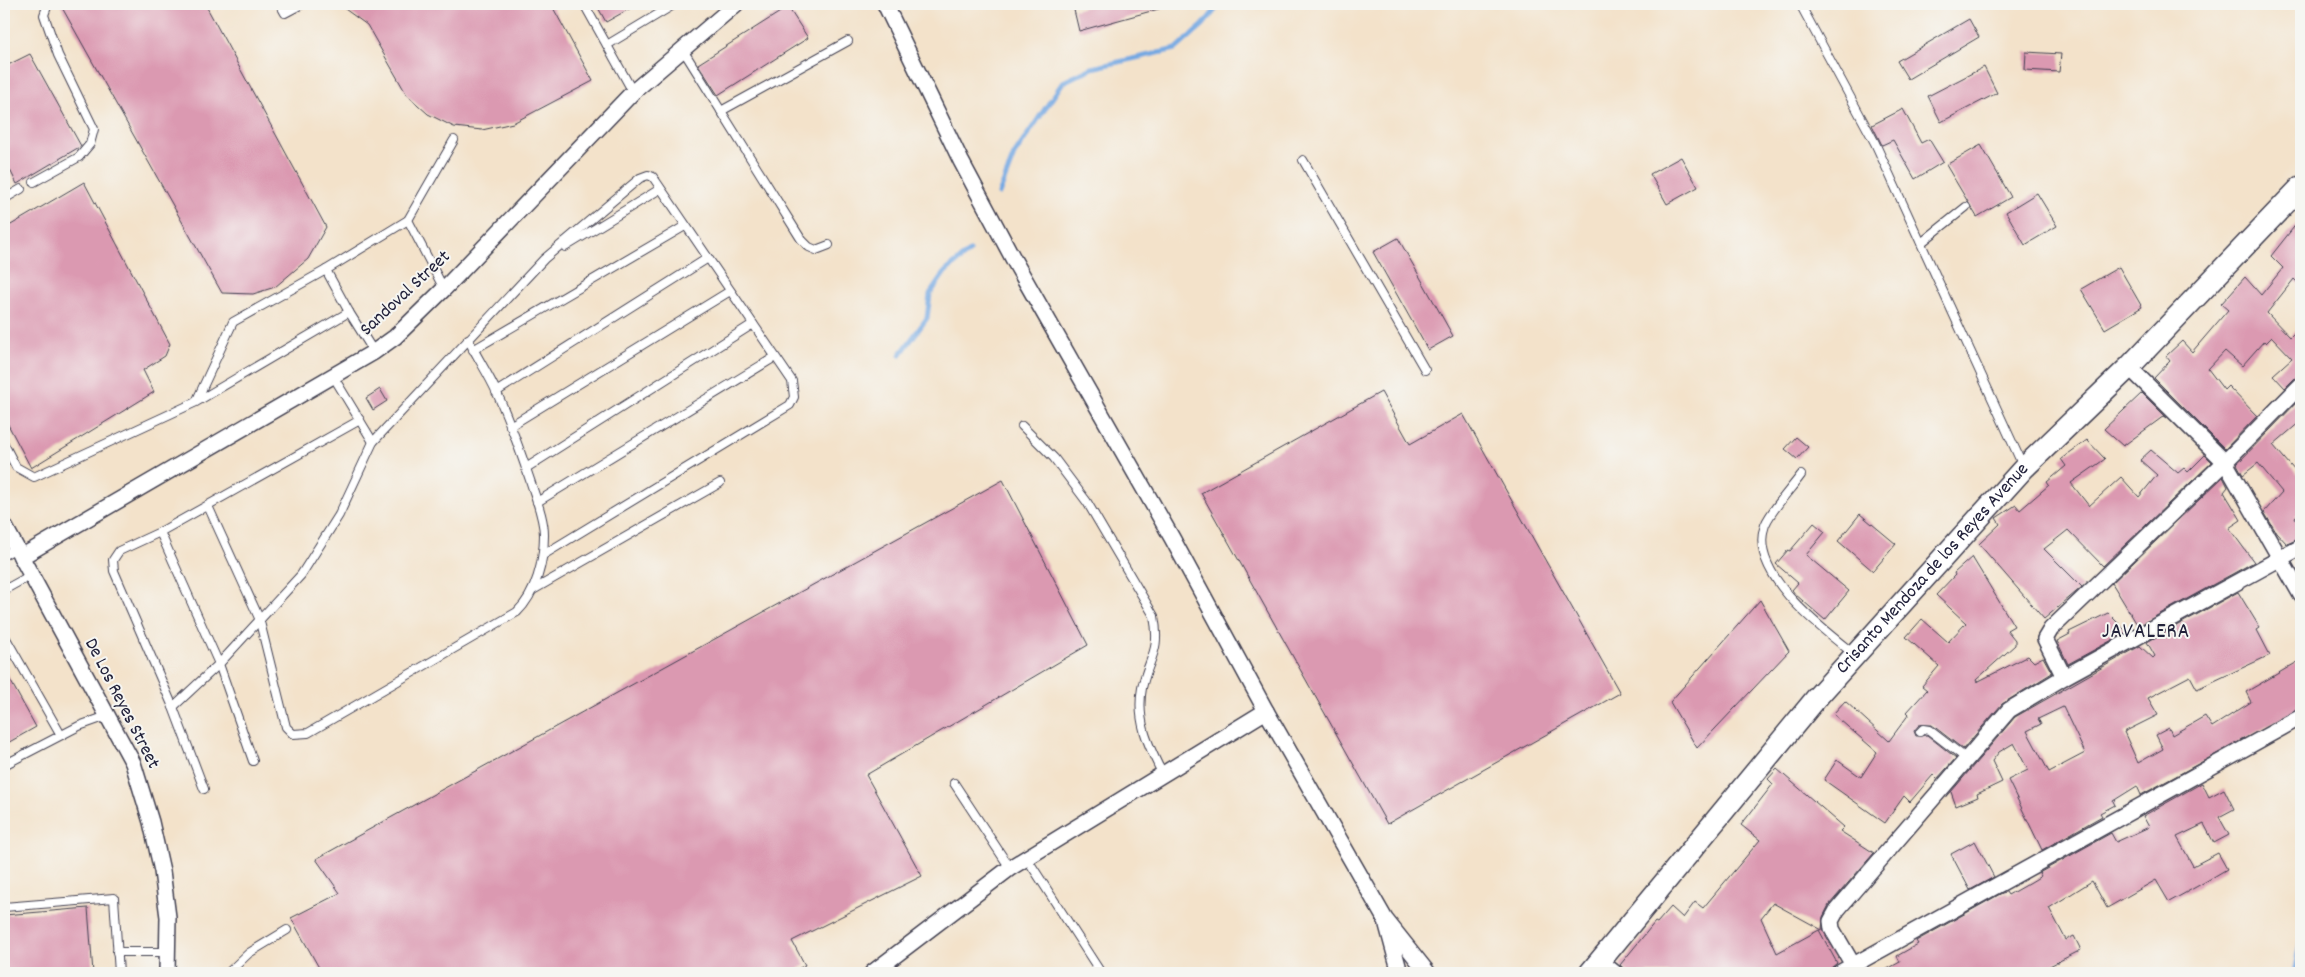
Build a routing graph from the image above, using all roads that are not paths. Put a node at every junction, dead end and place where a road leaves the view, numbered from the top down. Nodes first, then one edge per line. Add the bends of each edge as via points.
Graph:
1 (48, 4) edge
2 (280, 4) edge
3 (302, 4) edge
4 (584, 4) edge
5 (675, 4) edge
6 (736, 4) edge
7 (884, 4) edge
8 (1800, 4) edge
9 (848, 41) dead end
10 (607, 45) junction
11 (683, 50) junction
12 (633, 92) junction
13 (722, 111) junction
14 (454, 140) dead end
15 (1303, 160) dead end
16 (34, 182) dead end
17 (2301, 187) edge
18 (660, 188) junction
19 (21, 189) dead end
20 (4, 199) edge
21 (1966, 207) dead end
22 (408, 220) junction
23 (685, 226) junction
24 (1921, 243) junction
25 (829, 245) dead end
26 (708, 258) junction
27 (544, 259) junction
28 (326, 270) junction
29 (444, 289) junction
30 (730, 291) junction
31 (349, 312) junction
32 (753, 324) junction
33 (468, 339) junction
34 (473, 350) junction
35 (374, 352) junction
36 (775, 357) junction
37 (2129, 367) junction
38 (1425, 370) dead end
39 (334, 376) junction
40 (2301, 385) edge
41 (496, 392) junction
42 (196, 402) junction
43 (360, 420) junction
44 (510, 426) junction
45 (1022, 426) dead end
46 (373, 442) junction
47 (4, 444) edge
48 (2226, 462) junction
49 (526, 468) junction
50 (2024, 468) junction
51 (1801, 475) dead end
52 (720, 482) dead end
53 (537, 502) junction
54 (208, 506) junction
55 (4, 526) edge
56 (160, 532) junction
57 (2301, 547) edge
58 (14, 553) edge
59 (543, 555) junction
60 (2281, 559) junction
61 (31, 575) junction
62 (4, 590) edge
63 (533, 590) junction
64 (2301, 595) edge
65 (259, 618) junction
66 (4, 635) edge
67 (1856, 655) junction
68 (219, 664) junction
69 (2064, 677) junction
70 (173, 707) junction
71 (1266, 711) junction
72 (106, 716) junction
73 (2301, 717) edge
74 (1920, 732) dead end
75 (61, 735) junction
76 (1967, 759) junction
77 (253, 761) dead end
78 (4, 765) edge
79 (1162, 773) junction
80 (954, 783) dead end
81 (204, 789) dead end
82 (1026, 857) junction
83 (1010, 868) junction
84 (4, 907) edge
85 (1385, 918) junction
86 (287, 930) dead end
87 (117, 952) junction
88 (168, 952) junction
89 (1853, 965) junction
90 (1601, 969) edge
91 (119, 973) edge
92 (167, 973) edge
93 (228, 973) edge
94 (872, 973) edge
95 (1101, 973) edge
96 (1400, 973) edge
97 (1428, 973) edge
98 (1839, 973) edge

1 - 16 lane via 44,15 58,55 94,129 90,144 79,157
2 - 3 lane via 285,13
4 - 10 lane
5 - 10 lane
6 - 11 street, Sandoval Street
7 - 71 street via 1007,247
8 - 24 lane via 1875,143
9 - 13 lane
10 - 12 lane
11 - 12 street, Sandoval Street
11 - 13 lane
12 - 29 street, Sandoval Street
13 - 25 lane via 801,239 816,250
14 - 22 lane
15 - 38 lane
17 - 37 main road, Crisanto Mendoza de los Reyes Avenue
18 - 23 lane
18 - 27 lane
18 - 27 lane via 653,177 640,178
19 - 20 lane
21 - 24 lane
22 - 28 lane
22 - 29 lane
23 - 26 lane
23 - 34 lane
24 - 50 lane
26 - 30 lane
26 - 41 lane
27 - 33 lane
28 - 31 lane
28 - 42 lane via 233,322
29 - 35 street, Sandoval Street via 395,337
30 - 32 lane
30 - 44 lane
31 - 35 lane
31 - 42 lane
32 - 36 lane
32 - 49 lane
33 - 34 lane
33 - 46 lane
34 - 41 lane
35 - 39 street, Sandoval Street
36 - 53 lane
36 - 59 lane via 795,388 790,406
37 - 48 street
37 - 50 main road, Crisanto Mendoza de los Reyes Avenue
39 - 43 lane
39 - 58 street, Sandoval Street
40 - 48 street
41 - 44 lane
42 - 47 lane via 34,477 27,476 16,467
43 - 46 lane
43 - 54 lane
44 - 49 lane
45 - 79 lane via 1054,458 1088,502 1154,616 1158,634 1156,652 1142,687 1140,710 1145,739
46 - 65 lane via 338,515 301,575
48 - 60 street
48 - 69 street via 2051,629 2045,639
49 - 53 lane
50 - 67 main road, Crisanto Mendoza de los Reyes Avenue
51 - 67 lane via 1765,524 1762,539 1765,558 1785,592 1820,628
52 - 63 lane
53 - 59 lane via 544,533
54 - 56 lane
54 - 65 lane
55 - 58 street, De Los Reyes Street
56 - 68 lane
56 - 70 lane via 119,552 113,560
57 - 60 street
58 - 61 street, De Los Reyes Street
59 - 63 lane
60 - 64 street
60 - 69 street
61 - 62 lane
61 - 72 street, De Los Reyes Street
63 - 65 lane via 517,612 301,735 293,734 286,727
65 - 68 lane
66 - 75 lane
67 - 90 main road, Crisanto Mendoza de los Reyes Avenue via 1819,695
68 - 70 lane
68 - 77 lane
69 - 76 street via 2010,710
70 - 81 lane
71 - 79 street
71 - 85 street
72 - 75 lane
72 - 88 street, De Los Reyes Street via 133,763 151,822 162,871 168,917
73 - 89 street
74 - 76 lane via 1929,730
75 - 78 lane
76 - 89 street via 1837,910 1831,922 1832,929
79 - 82 street
80 - 83 lane
82 - 83 street
82 - 95 lane
83 - 94 street
84 - 87 lane via 114,898
85 - 96 street
85 - 97 street
86 - 93 lane via 249,953
87 - 88 lane
87 - 91 lane
88 - 92 street, De Los Reyes Street
89 - 98 street

